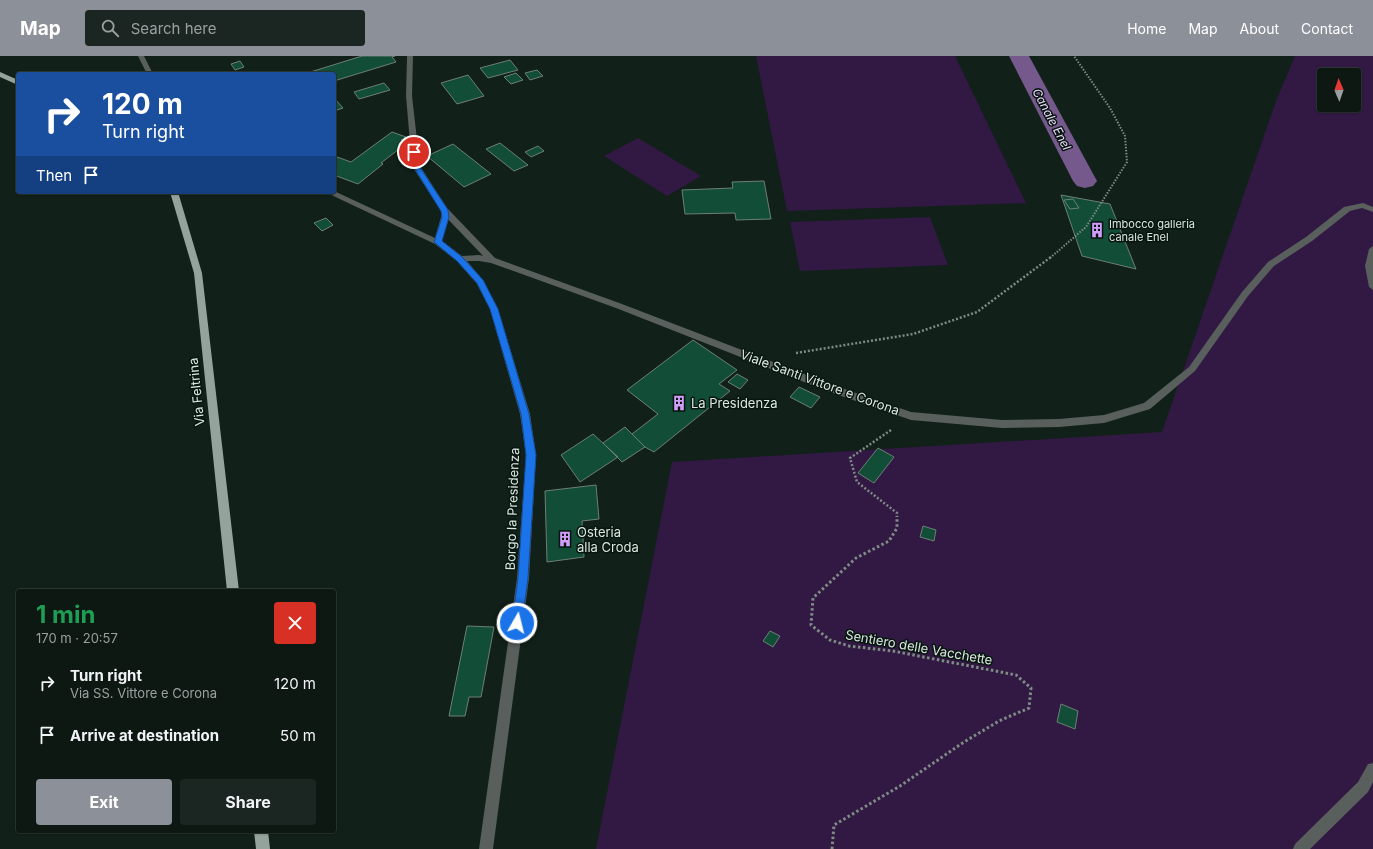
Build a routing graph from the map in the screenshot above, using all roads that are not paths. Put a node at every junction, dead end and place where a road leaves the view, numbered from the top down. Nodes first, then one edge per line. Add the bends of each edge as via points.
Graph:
1 (141, 56) edge
2 (410, 56) edge
3 (149, 72) edge
4 (0, 74) edge
5 (16, 82) edge
6 (175, 194) edge
7 (333, 194) edge
8 (445, 210) junction
9 (1373, 210) edge
10 (438, 242) junction
11 (1373, 249) edge
12 (460, 259) junction
13 (492, 260) junction
14 (1373, 286) edge
15 (234, 589) edge
16 (1373, 769) edge
17 (261, 833) edge
18 (263, 849) edge
19 (486, 849) edge
20 (1300, 849) edge

1 - 3 street
2 - 8 street via 409,96 416,166
4 - 5 main road
6 - 15 main road, Via Feltrina via 198,273
7 - 10 street, Borgo la Presidenza
8 - 10 street
8 - 13 street
9 - 13 street, Viale Santi Vittore e Corona via 1363,205 1347,209 1309,239 1271,264 1245,294 1192,369 1147,406 1104,419 1059,423 1002,424 911,416 830,388 626,308
10 - 12 street, Borgo la Presidenza
11 - 14 street via 1369,266
12 - 13 street, Viale Santi Vittore e Corona
12 - 19 street, Borgo la Presidenza via 480,282 494,309 525,414 531,455 523,578
16 - 20 street via 1363,787
17 - 18 main road

